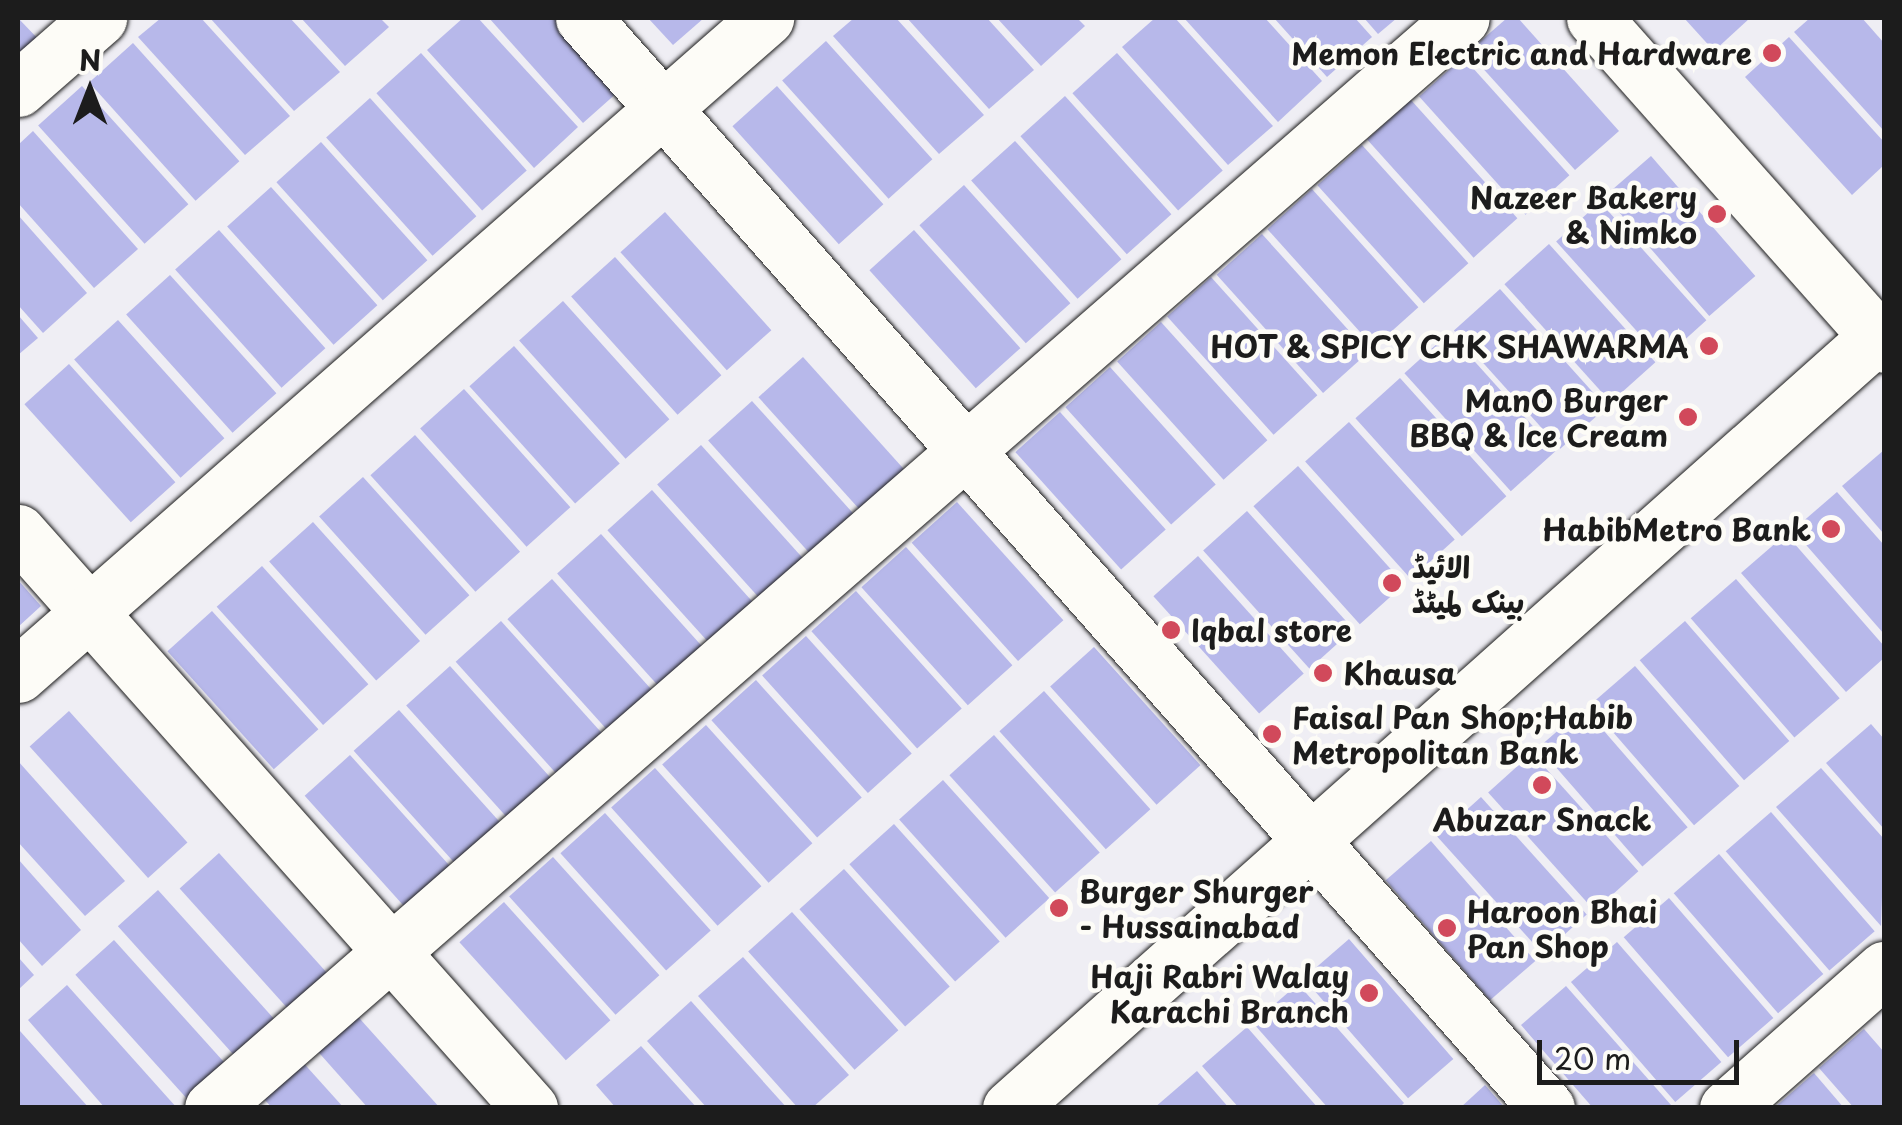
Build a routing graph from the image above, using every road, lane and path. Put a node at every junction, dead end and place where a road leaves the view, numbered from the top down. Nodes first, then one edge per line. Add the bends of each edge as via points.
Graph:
1 (99, 18) edge
2 (583, 18) edge
3 (766, 18) edge
4 (1462, 18) edge
5 (1594, 18) edge
6 (18, 89) edge
7 (663, 108) junction
8 (1882, 337) edge
9 (966, 450) junction
10 (18, 532) edge
11 (89, 612) junction
12 (18, 675) edge
13 (1313, 842) junction
14 (391, 951) junction
15 (1884, 969) edge
16 (212, 1108) edge
17 (530, 1108) edge
18 (1010, 1108) edge
19 (1547, 1108) edge
20 (1727, 1108) edge

1 - 6 street
2 - 7 street
3 - 7 street
4 - 9 street
5 - 8 street
7 - 9 street
7 - 11 street
8 - 13 street
9 - 13 street
9 - 14 street
10 - 11 street
11 - 12 street
11 - 14 street
13 - 18 street
13 - 19 street
14 - 16 street
14 - 17 street
15 - 20 street

